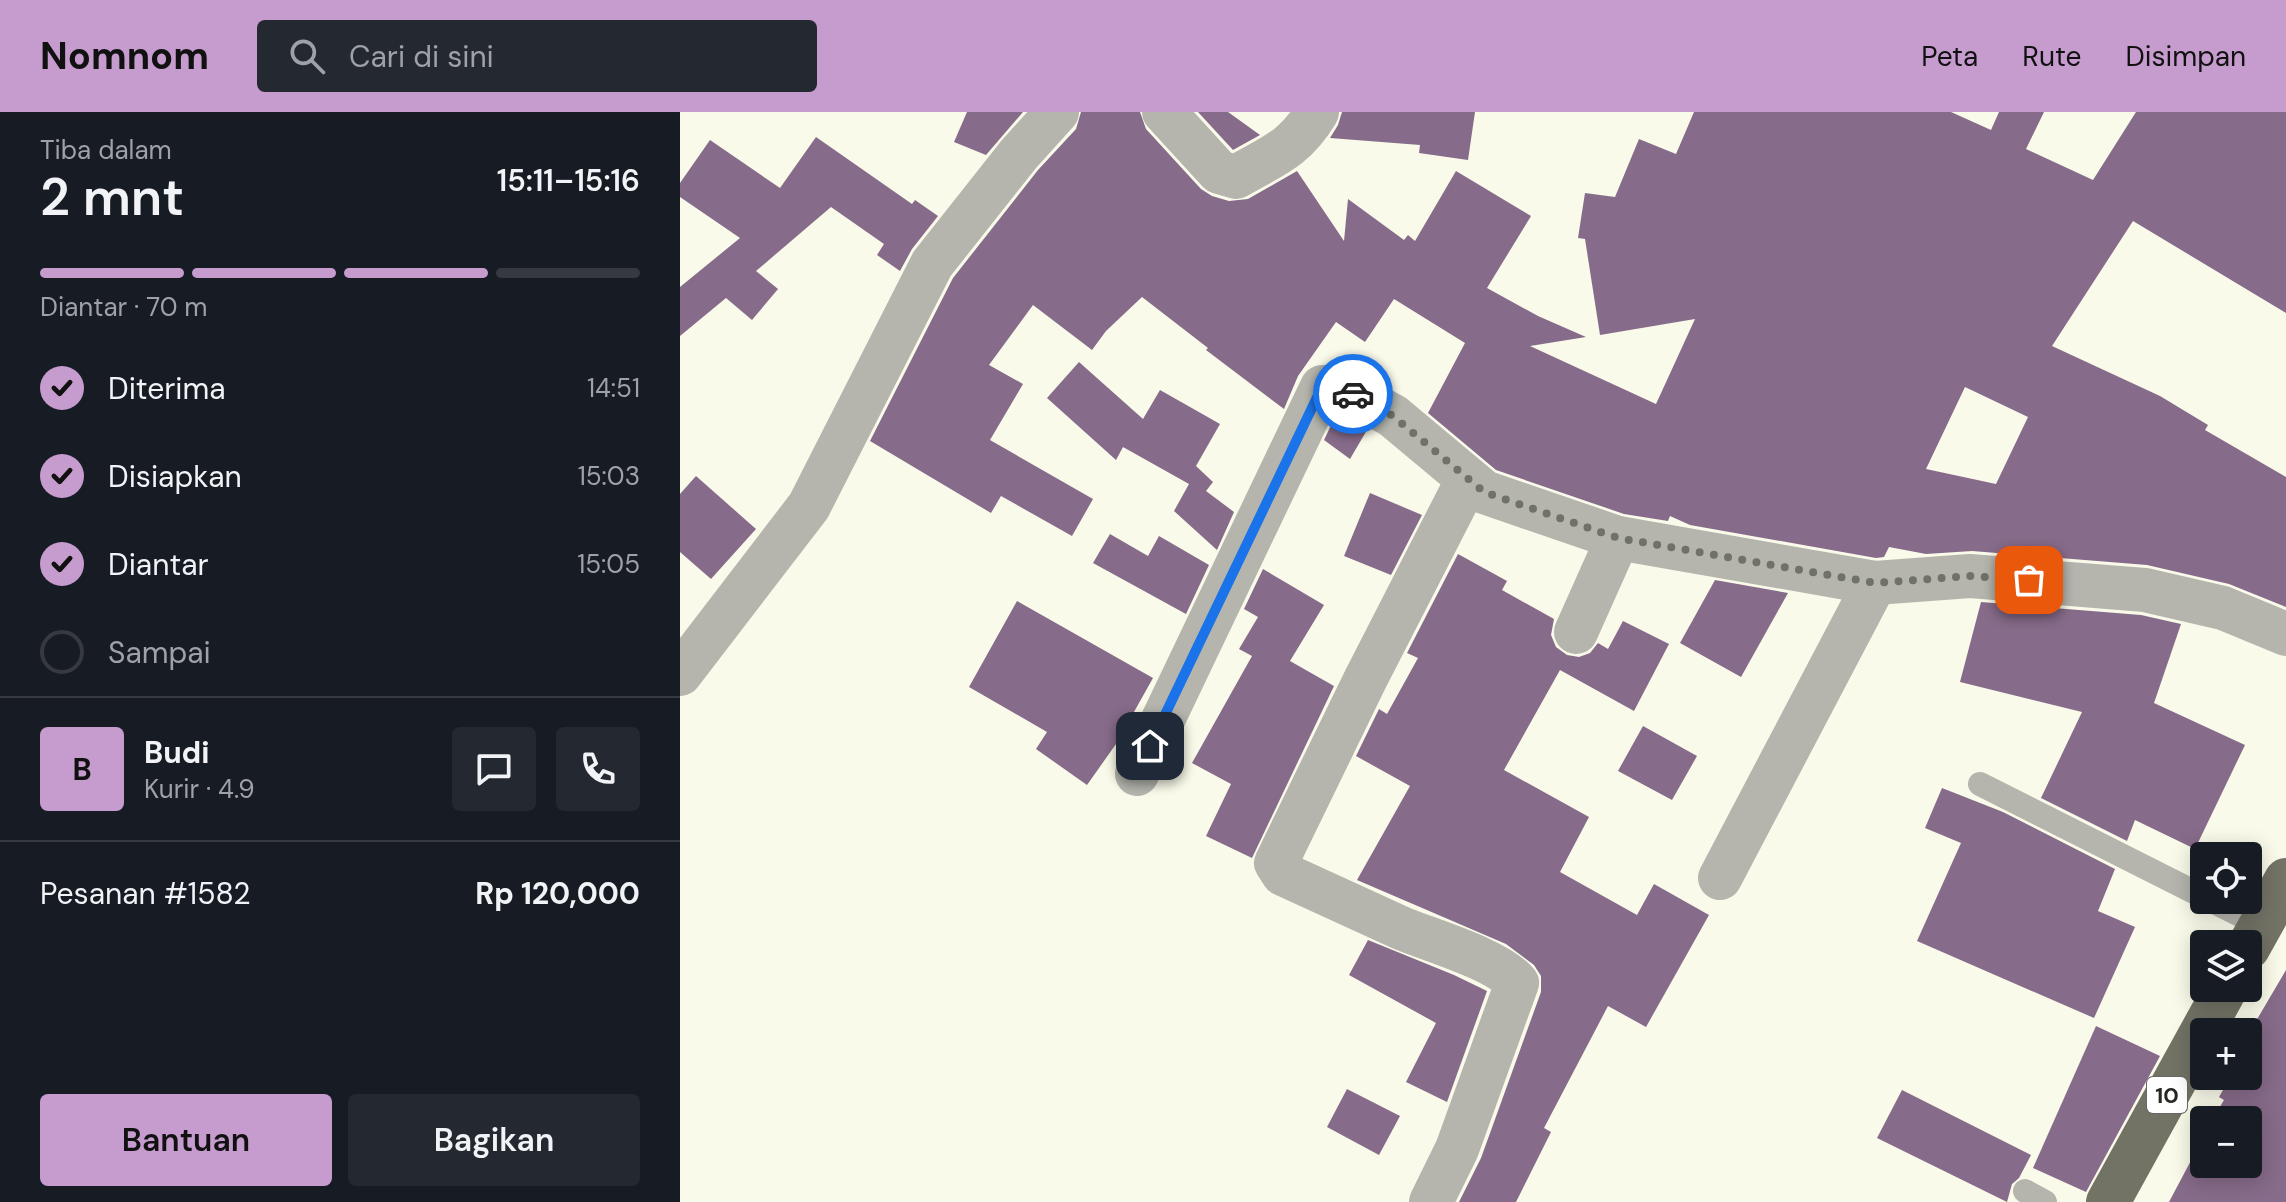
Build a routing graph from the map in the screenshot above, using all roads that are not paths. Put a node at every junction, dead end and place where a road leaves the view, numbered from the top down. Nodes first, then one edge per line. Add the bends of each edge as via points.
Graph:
1 (1057, 112) edge
2 (1164, 112) edge
3 (1317, 112) edge
4 (1468, 479) junction
5 (1618, 538) junction
6 (1875, 583) junction
7 (1576, 632) dead end
8 (2286, 634) edge
9 (680, 674) edge
10 (1137, 774) dead end
11 (1980, 784) dead end
12 (1720, 878) dead end
13 (2286, 880) edge
14 (2190, 890) edge
15 (2227, 914) edge
16 (2247, 930) edge
17 (2257, 930) edge
18 (2218, 1002) edge
19 (1431, 1202) edge
20 (2108, 1202) edge

1 - 9 street via 932,264 809,506
2 - 3 street via 1219,172 1236,177 1293,144
4 - 5 street via 1484,492
4 - 10 street via 1393,416 1341,387 1322,387
4 - 19 street via 1276,863 1283,874 1484,961 1517,983 1457,1149
5 - 6 street
5 - 7 street
6 - 8 street via 1970,576 2145,590 2223,608
6 - 12 street
11 - 14 lane
13 - 17 highway
15 - 16 lane
18 - 20 highway, 10

